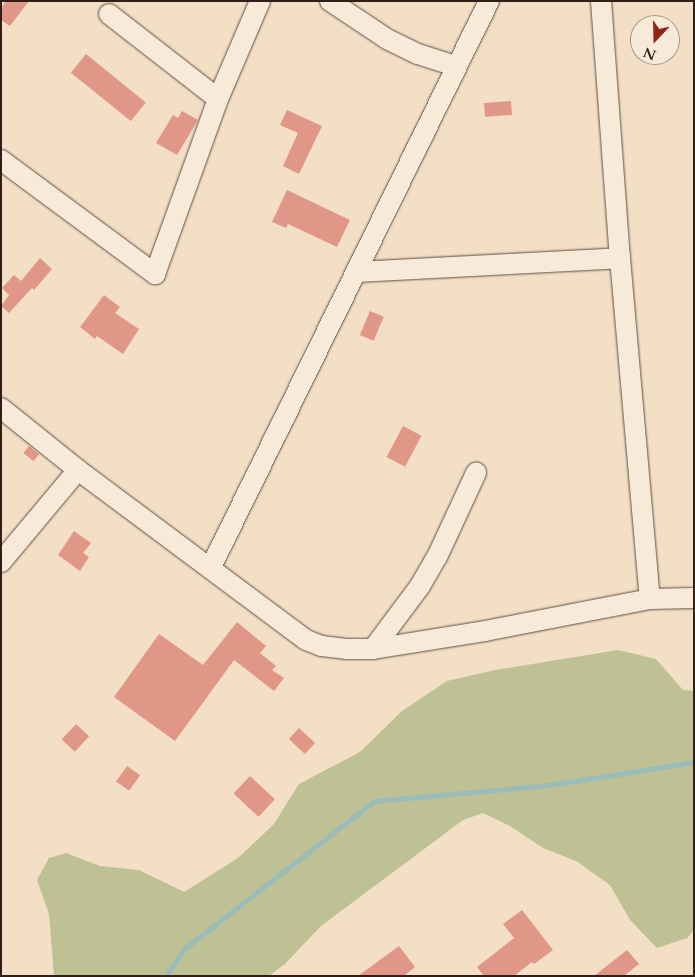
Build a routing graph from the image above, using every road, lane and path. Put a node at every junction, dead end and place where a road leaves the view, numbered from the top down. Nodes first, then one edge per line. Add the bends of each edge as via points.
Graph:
1 (260, 1) edge
2 (330, 1) edge
3 (489, 1) edge
4 (601, 1) edge
5 (109, 14) dead end
6 (456, 66) junction
7 (218, 99) junction
8 (1, 160) edge
9 (620, 258) junction
10 (357, 272) junction
11 (1, 408) edge
12 (78, 470) junction
13 (476, 473) dead end
14 (1, 562) edge
15 (211, 567) junction
16 (694, 598) edge
17 (650, 599) junction
18 (373, 649) junction

1 - 7 street
2 - 6 street via 387,39 418,54
3 - 6 street
4 - 9 street
5 - 7 street
6 - 10 street
7 - 8 street via 155,274
9 - 10 street
9 - 17 street
10 - 15 street
11 - 12 street
12 - 14 street
12 - 15 street
13 - 18 street via 437,557 420,586
15 - 18 street via 306,640 322,646
16 - 17 street
17 - 18 street

